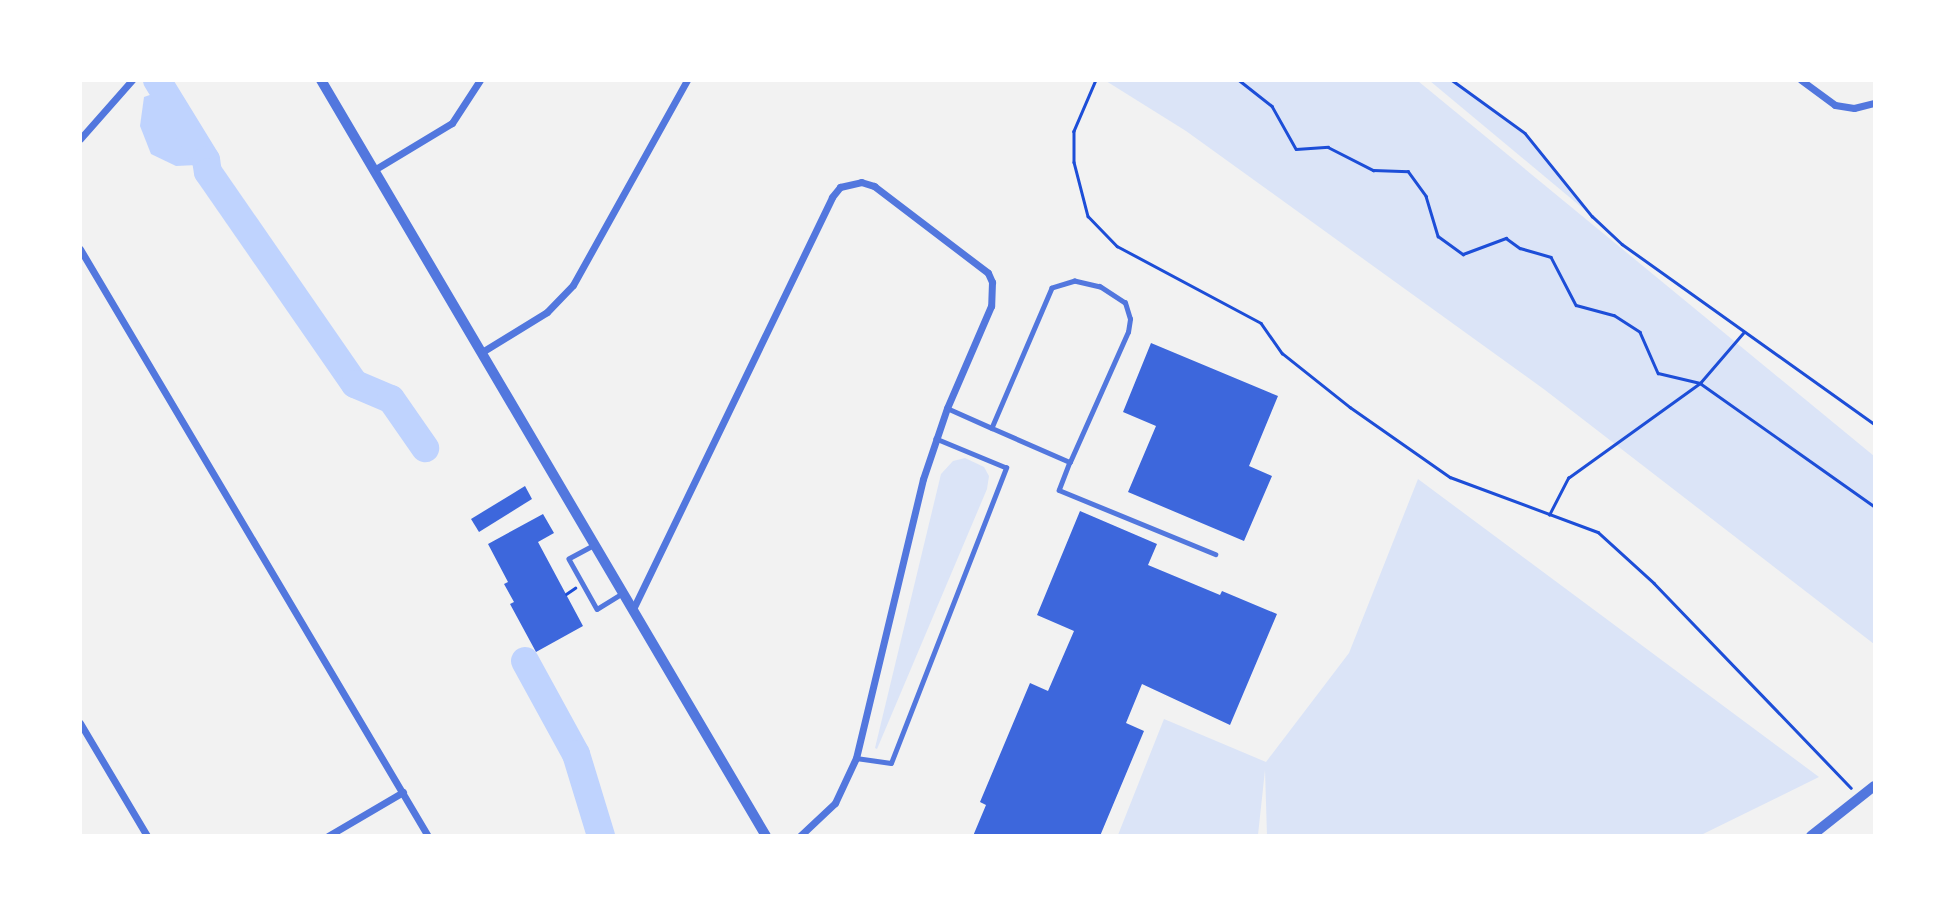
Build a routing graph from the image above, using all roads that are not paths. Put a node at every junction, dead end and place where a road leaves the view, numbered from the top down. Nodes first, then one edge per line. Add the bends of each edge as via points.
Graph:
1 (132, 80) edge
2 (321, 80) edge
3 (480, 80) edge
4 (687, 80) edge
5 (1801, 80) edge
6 (1874, 103) edge
7 (80, 139) edge
8 (374, 170) junction
9 (80, 249) edge
10 (482, 352) junction
11 (947, 408) junction
12 (992, 428) junction
13 (936, 439) junction
14 (1070, 462) junction
15 (597, 544) junction
16 (1215, 554) dead end
17 (624, 593) junction
18 (634, 607) junction
19 (80, 723) edge
20 (856, 758) junction
21 (1874, 786) edge
22 (403, 792) junction
23 (1826, 831) edge
24 (147, 835) edge
25 (328, 835) edge
26 (428, 835) edge
27 (766, 835) edge
28 (800, 835) edge
29 (1811, 835) edge

1 - 7 street
2 - 8 street
3 - 8 street via 452,123
4 - 10 street via 573,285 547,312
5 - 6 street via 1835,105 1854,108
8 - 10 street
9 - 22 street
10 - 15 street
11 - 12 lane
11 - 13 street
11 - 18 street via 991,306 988,273 874,186 861,182 840,187
12 - 14 lane
12 - 14 lane via 1052,288 1075,281 1100,287 1125,303 1128,332
13 - 20 street
13 - 20 lane via 1006,468 891,763
14 - 16 lane via 1059,490
15 - 17 street
15 - 17 lane via 569,559 597,609
17 - 18 street
18 - 27 street
19 - 24 street
20 - 28 street via 835,803
21 - 23 street
22 - 25 street
22 - 26 street
23 - 29 street

